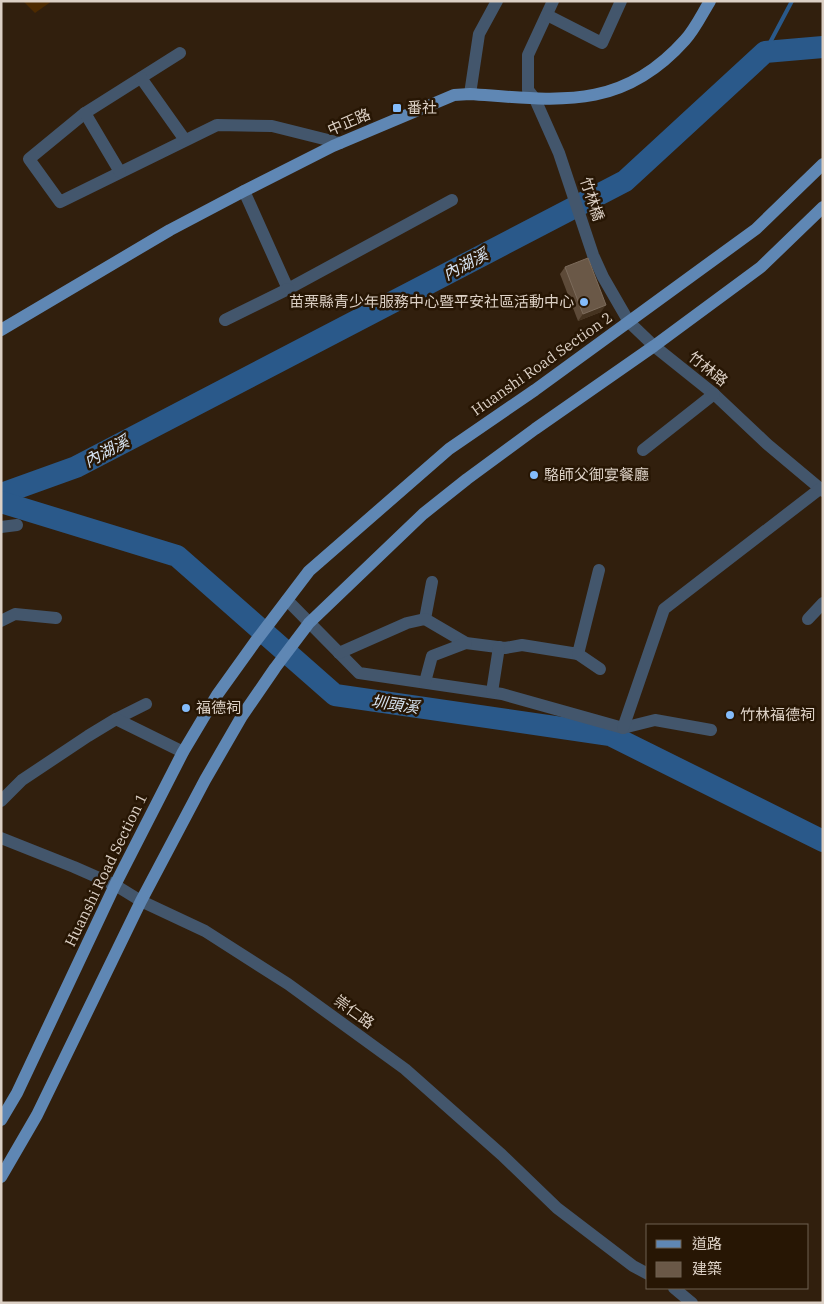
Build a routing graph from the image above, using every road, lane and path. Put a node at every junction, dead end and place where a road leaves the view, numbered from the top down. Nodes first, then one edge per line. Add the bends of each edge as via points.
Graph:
1 (497, 1) edge
2 (553, 1) edge
3 (621, 1) edge
4 (710, 1) edge
5 (547, 15) junction
6 (180, 53) dead end
7 (141, 78) junction
8 (470, 94) junction
9 (535, 99) junction
10 (85, 113) junction
11 (185, 140) junction
12 (340, 143) junction
13 (823, 164) edge
14 (120, 172) junction
15 (244, 191) junction
16 (452, 200) dead end
17 (823, 207) edge
18 (593, 255) joint
19 (288, 289) junction
20 (224, 320) dead end
21 (629, 322) junction
22 (1, 330) edge
23 (654, 346) junction
24 (714, 394) junction
25 (643, 450) dead end
26 (822, 490) edge
27 (17, 525) dead end
28 (1, 528) edge
29 (599, 570) dead end
30 (432, 582) dead end
31 (287, 600) junction
32 (823, 603) edge
33 (56, 618) dead end
34 (425, 619) junction
35 (808, 619) dead end
36 (1, 621) edge
37 (309, 624) junction
38 (254, 642) joint
39 (466, 642) junction
40 (499, 647) junction
41 (339, 653) junction
42 (578, 654) junction
43 (600, 669) dead end
44 (424, 682) junction
45 (492, 692) junction
46 (146, 704) dead end
47 (116, 719) junction
48 (623, 728) junction
49 (710, 730) dead end
50 (183, 752) junction
51 (1, 801) edge
52 (1, 838) edge
53 (115, 885) junction
54 (140, 901) junction
55 (1, 1120) edge
56 (1, 1178) edge
57 (646, 1273) edge
58 (675, 1289) edge
59 (692, 1303) edge

1 - 8 street via 479,34
2 - 5 street
3 - 5 street via 602,43
4 - 9 main road, 中正路 via 687,39 644,76 618,90 596,95 567,100
5 - 9 street via 528,55 528,90
6 - 7 street
7 - 10 street
7 - 11 street
8 - 9 main road, 中正路
8 - 12 main road, 中正路 via 454,95
9 - 18 street, 竹林橋 via 559,153
10 - 14 street
10 - 14 street via 29,159 60,202
11 - 12 street via 216,125 272,126
11 - 14 street
12 - 15 main road, 中正路
13 - 21 main road, Huanshi Road Section 2 via 756,228
15 - 19 street
15 - 22 main road, 中正路 via 170,230
16 - 19 street
17 - 23 main road via 761,266
18 - 21 street, 竹林路
19 - 20 street
21 - 23 street, 竹林路
21 - 31 main road, Huanshi Road Section 2 via 449,449 309,571
23 - 24 street, 竹林路
23 - 37 main road via 535,428 423,514
24 - 25 street
24 - 26 street, 竹林路
26 - 48 street via 664,608
27 - 28 street
29 - 42 street
30 - 34 street
31 - 37 street
31 - 38 main road, Huanshi Road Section 2
32 - 35 street
33 - 36 street via 15,614
34 - 39 street
34 - 41 street via 406,623
37 - 41 street
37 - 54 main road via 242,716
38 - 50 main road, Huanshi Road Section 1
39 - 40 street
39 - 44 street via 432,656
40 - 42 street via 522,645
40 - 45 street
41 - 44 street via 359,673
42 - 43 street
44 - 45 street
45 - 48 street
46 - 47 street
47 - 50 street
47 - 51 street via 22,780
48 - 49 street via 655,720
50 - 53 main road, Huanshi Road Section 1
52 - 53 street, 崇仁路
53 - 54 street, 崇仁路
53 - 55 main road, Huanshi Road Section 1 via 17,1093
54 - 56 main road via 37,1115
54 - 57 street, 崇仁路 via 204,931 288,984 405,1069 557,1208
58 - 59 street

